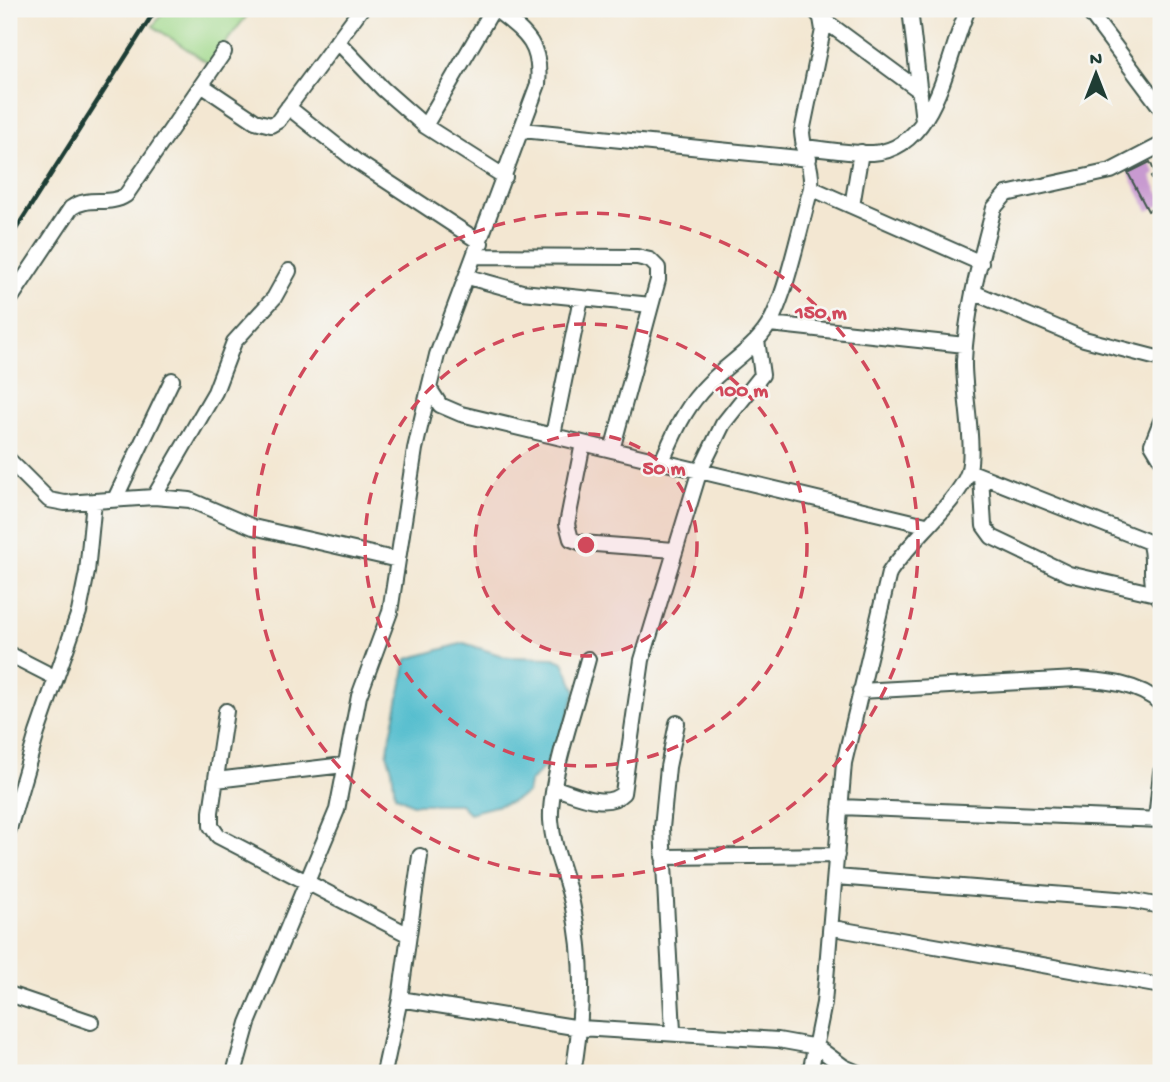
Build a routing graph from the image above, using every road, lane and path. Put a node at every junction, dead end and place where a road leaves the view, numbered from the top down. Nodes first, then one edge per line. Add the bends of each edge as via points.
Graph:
1 (361, 9) edge
2 (494, 9) edge
3 (910, 9) edge
4 (968, 9) edge
5 (1087, 9) edge
6 (817, 13) edge
7 (337, 41) junction
8 (224, 52) dead end
9 (203, 86) junction
10 (920, 91) junction
11 (288, 107) junction
12 (1161, 108) edge
13 (923, 121) junction
14 (425, 126) junction
15 (522, 130) junction
16 (1161, 145) edge
17 (862, 152) junction
18 (806, 153) junction
19 (505, 177) junction
20 (811, 188) junction
21 (852, 206) junction
22 (478, 249) junction
23 (981, 263) junction
24 (289, 271) dead end
25 (468, 276) junction
26 (975, 293) junction
27 (581, 298) junction
28 (9, 300) edge
29 (651, 306) junction
30 (770, 324) junction
31 (757, 340) junction
32 (965, 345) junction
33 (1161, 359) edge
34 (172, 380) dead end
35 (429, 388) junction
36 (1161, 421) edge
37 (553, 435) junction
38 (583, 443) junction
39 (612, 450) junction
40 (1161, 459) edge
41 (9, 460) edge
42 (661, 463) junction
43 (699, 473) junction
44 (975, 474) junction
45 (154, 497) junction
46 (115, 499) junction
47 (94, 500) junction
48 (926, 525) junction
49 (1157, 547) edge
50 (674, 550) junction
51 (398, 560) junction
52 (1158, 597) edge
53 (9, 654) edge
54 (588, 659) dead end
55 (56, 678) junction
56 (860, 691) junction
57 (1161, 704) edge
58 (226, 711) dead end
59 (677, 723) dead end
60 (344, 765) junction
61 (1161, 772) edge
62 (215, 780) junction
63 (555, 788) junction
64 (840, 807) junction
65 (1158, 820) edge
66 (9, 830) edge
67 (837, 855) junction
68 (420, 856) dead end
69 (663, 857) junction
70 (836, 877) junction
71 (306, 882) junction
72 (1161, 906) edge
73 (833, 928) junction
74 (409, 935) junction
75 (1161, 986) edge
76 (9, 994) edge
77 (400, 999) junction
78 (91, 1022) dead end
79 (580, 1028) junction
80 (673, 1031) junction
81 (817, 1047) junction
82 (234, 1073) edge
83 (384, 1073) edge
84 (573, 1073) edge
85 (810, 1073) edge
86 (858, 1073) edge

1 - 7 street
2 - 14 street
2 - 15 street via 532,40 540,62 538,84
3 - 10 street
4 - 13 street
5 - 12 street
6 - 10 street
6 - 18 street via 821,48 804,125
7 - 11 street
7 - 14 street
8 - 9 street
9 - 11 street via 264,125 278,121
9 - 28 street via 126,195 115,202 90,200 71,208
10 - 13 street
11 - 22 street
13 - 17 street via 910,139 896,148
14 - 19 street
15 - 18 street
15 - 19 street
16 - 23 street via 1086,179 1006,194 994,208
17 - 18 street
17 - 21 street
18 - 20 street
19 - 22 street
20 - 21 street
20 - 30 street
21 - 23 street
22 - 25 street
22 - 29 street via 650,260 658,268
23 - 26 street
24 - 45 street via 274,298 234,342 215,393
25 - 27 street via 512,290
25 - 35 street
26 - 32 street
26 - 33 street via 1084,339
27 - 29 street
27 - 37 street
29 - 39 street
30 - 31 street
30 - 32 street
31 - 42 street via 701,391
31 - 43 street via 762,375 723,424
32 - 44 street
34 - 46 street
35 - 37 street via 440,405 461,414
35 - 51 street
36 - 40 street via 1152,444
37 - 38 street
38 - 39 street
38 - 50 street via 567,524 570,538 582,543
39 - 42 street
41 - 47 street via 49,500
42 - 43 street
43 - 48 street
43 - 50 street
44 - 48 street
44 - 49 street
44 - 52 street via 984,526 992,537 1069,574
45 - 46 street
45 - 51 street via 190,500 253,527
46 - 47 street
47 - 55 street via 84,590
48 - 56 street via 889,573
49 - 52 street via 1151,583
50 - 63 street via 635,694 623,793 604,802
51 - 60 street via 390,612 359,696
53 - 55 street
54 - 63 street
55 - 66 street
56 - 57 street via 1076,679 1136,689
56 - 64 street via 844,763
58 - 62 street
59 - 69 street via 663,799
60 - 62 street
60 - 71 street via 337,810
61 - 65 street
62 - 71 street via 211,825 218,836
63 - 79 street via 554,844 572,901 581,962
64 - 65 street
64 - 67 street
67 - 69 street
67 - 70 street
68 - 74 street
69 - 80 street
70 - 72 street
70 - 73 street
71 - 74 street
71 - 82 street via 248,1023
73 - 75 street
73 - 81 street
74 - 77 street
76 - 78 street
77 - 79 street
77 - 83 street
79 - 80 street
79 - 84 street
80 - 81 street
81 - 85 street
81 - 86 street

